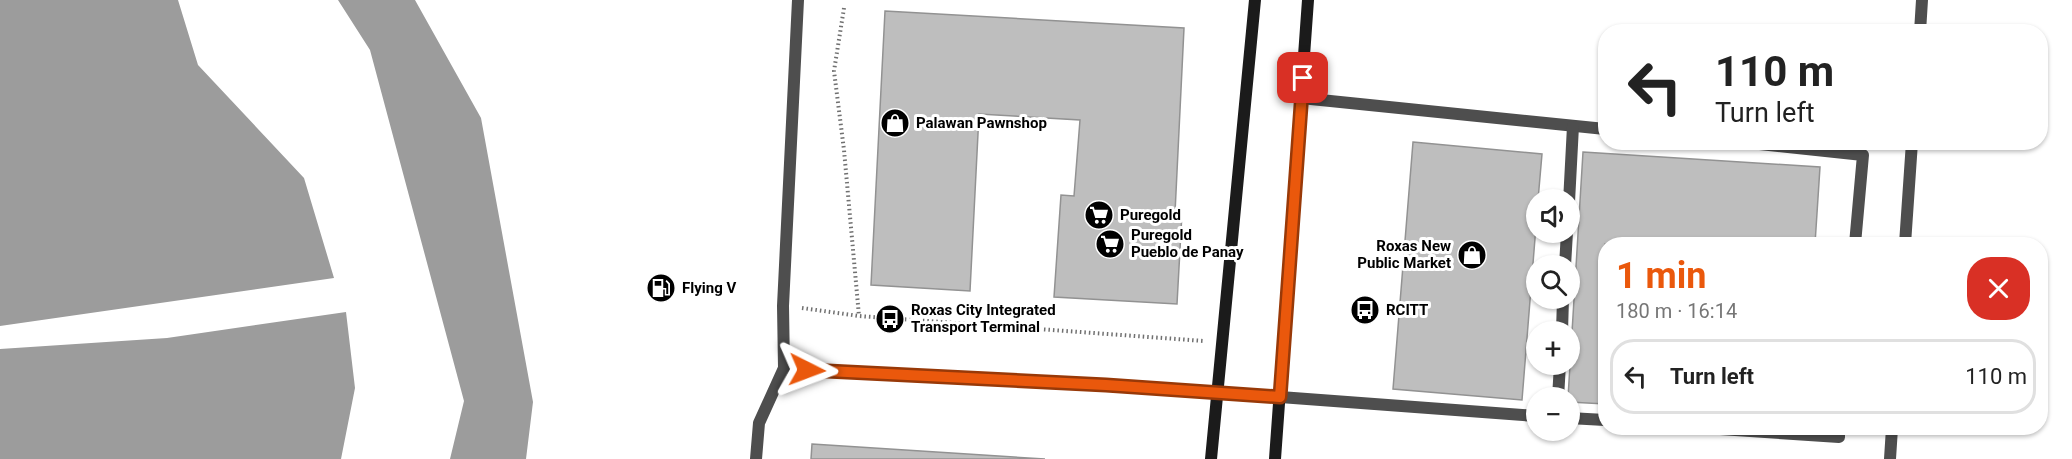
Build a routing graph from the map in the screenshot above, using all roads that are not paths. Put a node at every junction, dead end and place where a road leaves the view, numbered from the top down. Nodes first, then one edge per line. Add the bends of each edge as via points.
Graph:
1 (798, 0) edge
2 (1255, 0) edge
3 (1308, 0) edge
4 (1922, 0) edge
5 (1920, 24) edge
6 (1301, 98) junction
7 (1574, 126) junction
8 (1598, 128) edge
9 (1816, 150) edge
10 (1911, 150) edge
11 (1570, 189) edge
12 (1856, 237) edge
13 (1905, 237) edge
14 (784, 368) junction
15 (1216, 393) junction
16 (1280, 397) junction
17 (1526, 415) edge
18 (1580, 419) edge
19 (1598, 420) edge
20 (1809, 435) edge
21 (1839, 435) edge
22 (1892, 435) edge
23 (756, 459) edge
24 (1211, 459) edge
25 (1275, 459) edge
26 (1890, 459) edge

1 - 14 street via 783,306
2 - 15 street
3 - 6 street
4 - 5 street
6 - 7 street
6 - 16 street
7 - 8 street
7 - 11 street
9 - 12 street via 1863,155
10 - 13 street
14 - 15 street
14 - 23 street via 759,423
15 - 16 street
15 - 24 street
16 - 17 street
16 - 25 street
18 - 19 street
20 - 21 street
22 - 26 street

